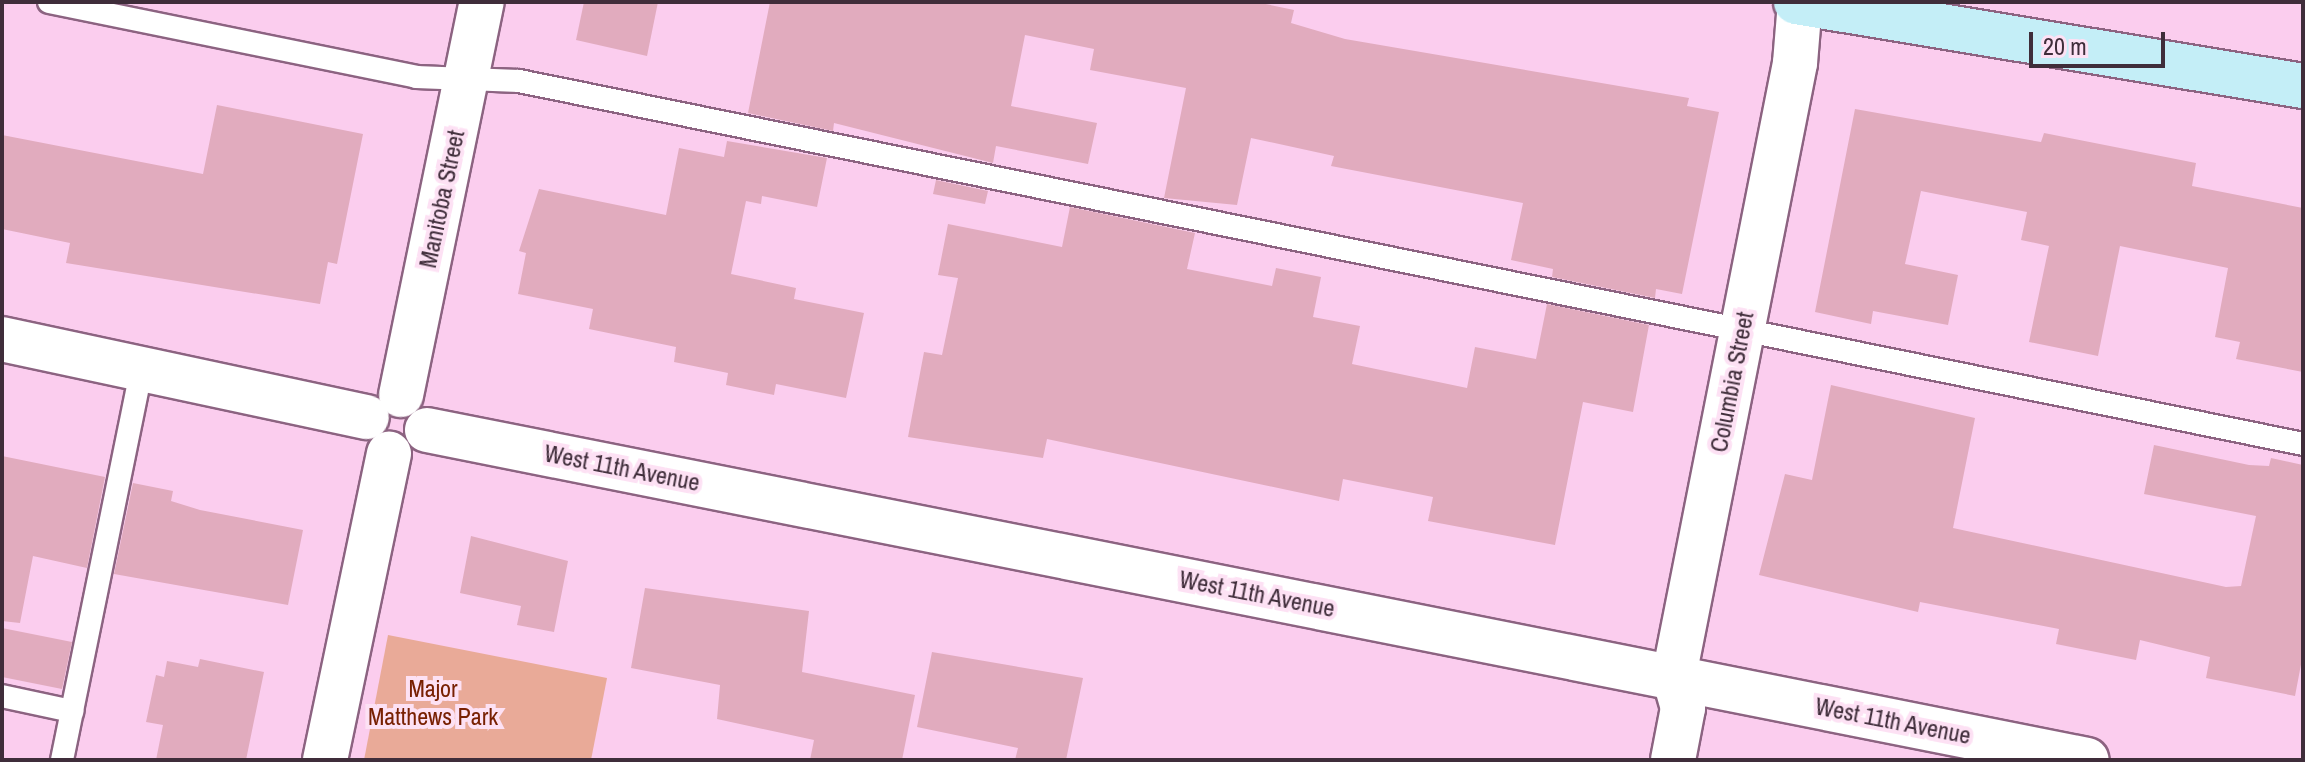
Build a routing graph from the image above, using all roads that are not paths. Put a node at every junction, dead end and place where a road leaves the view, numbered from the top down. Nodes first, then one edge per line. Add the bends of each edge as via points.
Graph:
1 (49, 2) edge
2 (482, 2) edge
3 (1799, 2) edge
4 (466, 78) junction
5 (2303, 86) edge
6 (1741, 334) junction
7 (2, 339) edge
8 (142, 368) junction
9 (384, 406) junction
10 (427, 430) junction
11 (2303, 444) edge
12 (389, 454) junction
13 (1674, 676) junction
14 (2, 696) edge
15 (72, 711) junction
16 (62, 760) edge
17 (325, 760) edge
18 (1673, 760) edge
19 (2087, 760) edge

1 - 4 lane via 416,77
2 - 4 street, Manitoba Street
3 - 5 street
3 - 6 street, Columbia Street via 1795,63
4 - 6 lane via 519,81
4 - 9 street, Manitoba Street
6 - 11 lane
6 - 13 street, Columbia Street
7 - 8 street
8 - 9 street
8 - 15 lane
9 - 10 street via 422,407
9 - 12 street via 370,440
10 - 12 street via 414,450
10 - 13 street, West 11th Avenue
12 - 17 street
13 - 18 street, Columbia Street via 1683,708
13 - 19 street, West 11th Avenue
14 - 15 lane
15 - 16 lane

